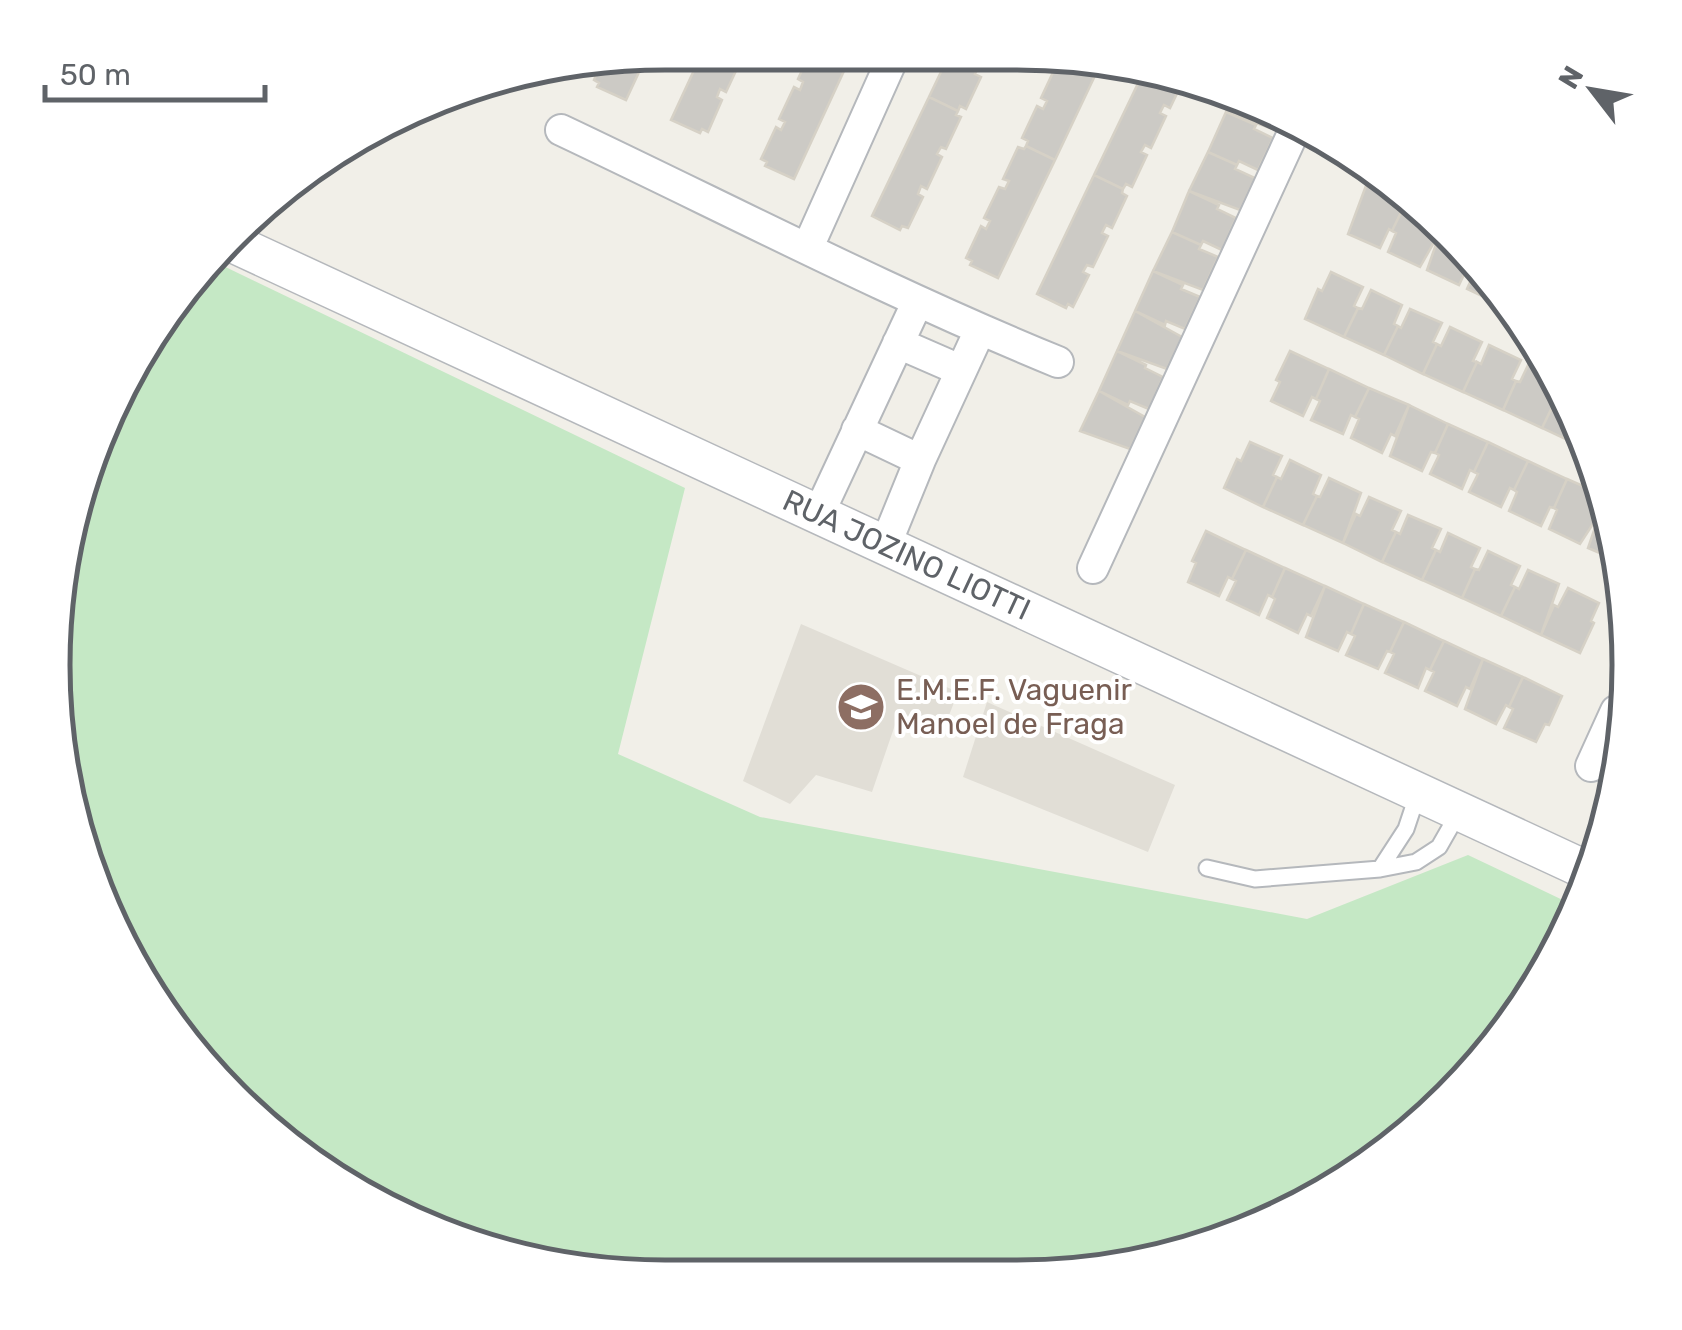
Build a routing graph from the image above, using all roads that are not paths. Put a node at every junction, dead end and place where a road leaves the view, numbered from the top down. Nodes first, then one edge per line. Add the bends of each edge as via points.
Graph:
1 (887, 70) edge
2 (561, 130) dead end
3 (1291, 137) edge
4 (808, 246) junction
5 (241, 247) edge
6 (918, 303) junction
7 (980, 330) junction
8 (898, 343) junction
9 (1058, 362) dead end
10 (960, 370) junction
11 (857, 430) junction
12 (920, 460) junction
13 (820, 513) junction
14 (885, 546) junction
15 (1093, 568) dead end
16 (1609, 727) edge
17 (1591, 766) dead end
18 (1418, 793) junction
19 (1459, 812) junction
20 (1577, 866) edge
21 (1206, 868) dead end
22 (1380, 869) junction

1 - 4 street
2 - 4 street
3 - 15 street
4 - 6 street
5 - 13 street, RUA JOZINO LIOTTI
6 - 7 street
6 - 8 street
7 - 9 street
7 - 10 street
8 - 10 street
8 - 11 street
10 - 12 street
11 - 12 street
11 - 13 street
12 - 14 street
13 - 14 street, RUA JOZINO LIOTTI
14 - 18 street, RUA JOZINO LIOTTI
16 - 17 street
18 - 19 street, RUA JOZINO LIOTTI
18 - 22 lane via 1406,829
19 - 20 street, RUA JOZINO LIOTTI
19 - 22 lane via 1439,847 1416,862
21 - 22 lane via 1255,879

